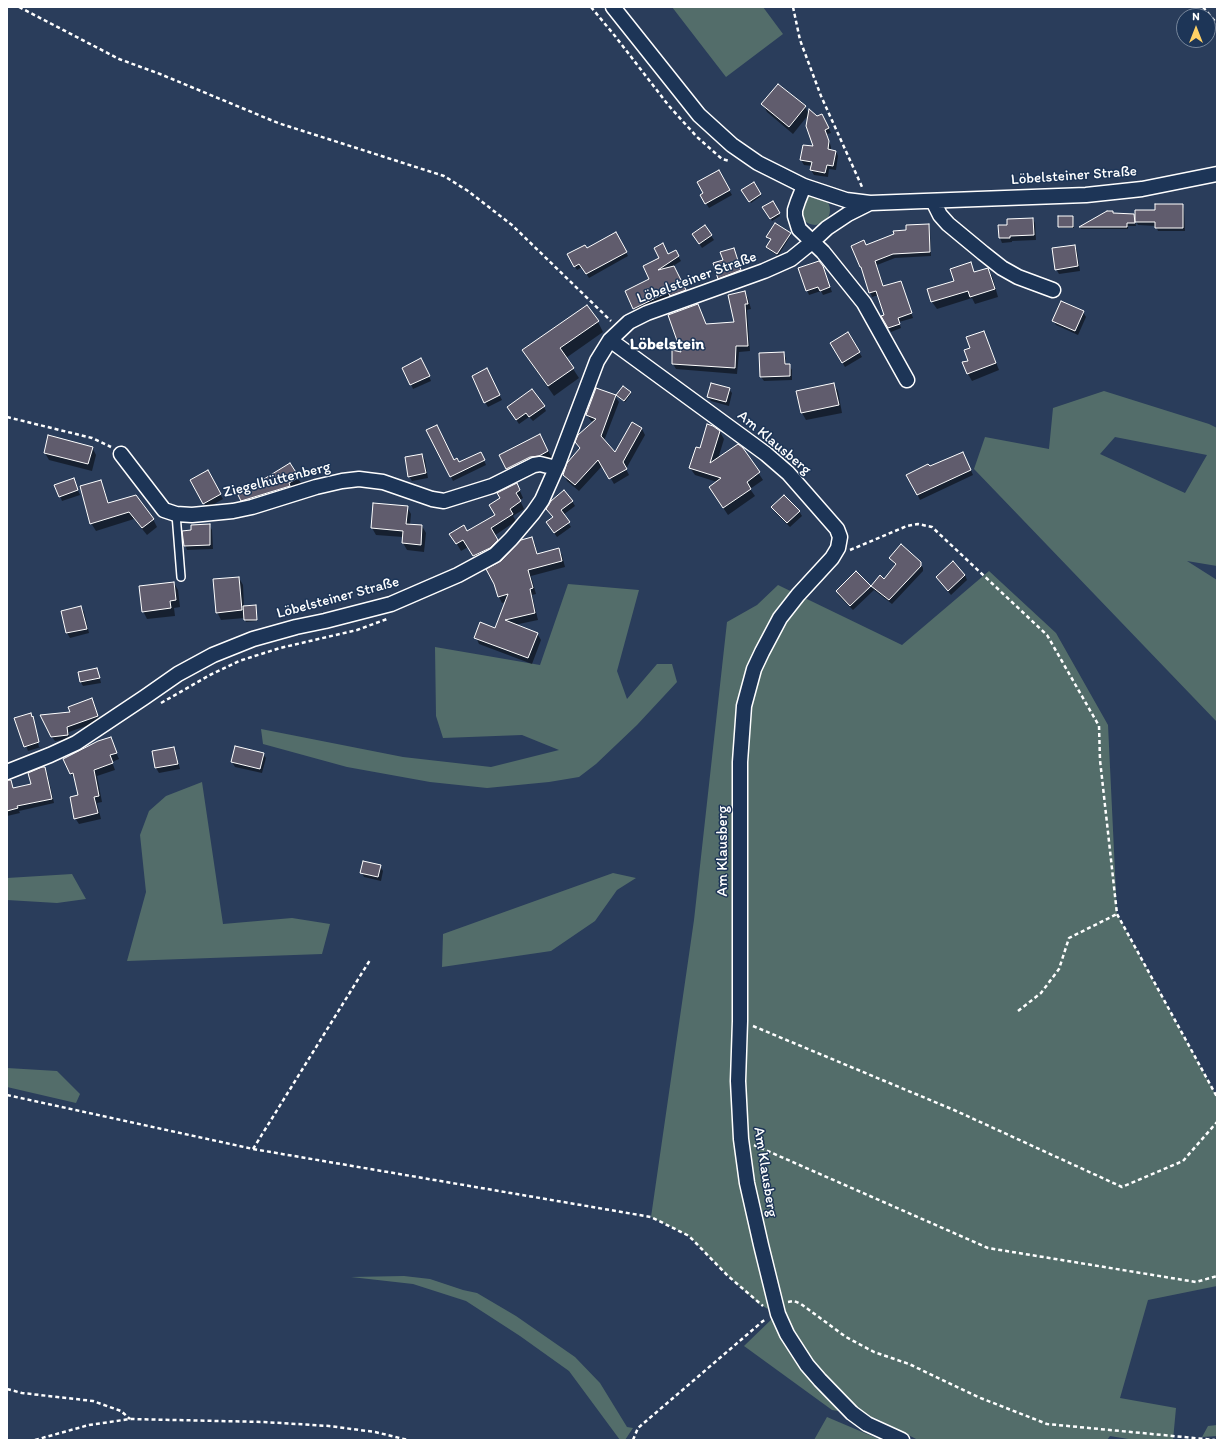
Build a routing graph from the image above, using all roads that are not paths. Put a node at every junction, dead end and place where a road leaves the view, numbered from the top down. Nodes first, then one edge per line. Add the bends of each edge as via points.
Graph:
1 (613, 7) edge
2 (1217, 174) edge
3 (804, 186) junction
4 (933, 201) junction
5 (870, 203) junction
6 (812, 242) junction
7 (1052, 290) dead end
8 (615, 335) junction
9 (907, 380) dead end
10 (121, 454) road end
11 (556, 468) junction
12 (176, 514) junction
13 (181, 577) dead end
14 (7, 772) edge
15 (902, 1440) edge

1 - 3 street via 699,115 732,145 758,163
2 - 4 street, Löbelsteiner Straße via 1086,195
3 - 5 street via 846,200
3 - 6 street via 795,216 799,230
4 - 5 street, Löbelsteiner Straße
4 - 7 street via 948,224 1002,268
5 - 6 street, Löbelsteiner Straße via 827,228
6 - 8 street, Löbelsteiner Straße via 791,259 764,271 646,313 629,322
6 - 9 street via 864,303
8 - 11 street, Löbelsteiner Straße via 597,361
8 - 15 street, Am Klausberg via 766,454 788,474 837,529 840,537 832,558 780,618 754,669 744,706 740,762 738,1081 741,1139 747,1183 778,1314 787,1334 807,1365 852,1413 867,1424
10 - 12 street, Ziegelhüttenberg via 164,510
11 - 12 street, Ziegelhüttenberg via 534,465 492,486 444,501 383,482 359,479 316,487 233,511
11 - 14 street, Löbelsteiner Straße via 542,500 533,513 511,539 477,566 391,604 296,626 213,655 178,674 76,743
12 - 13 lane

